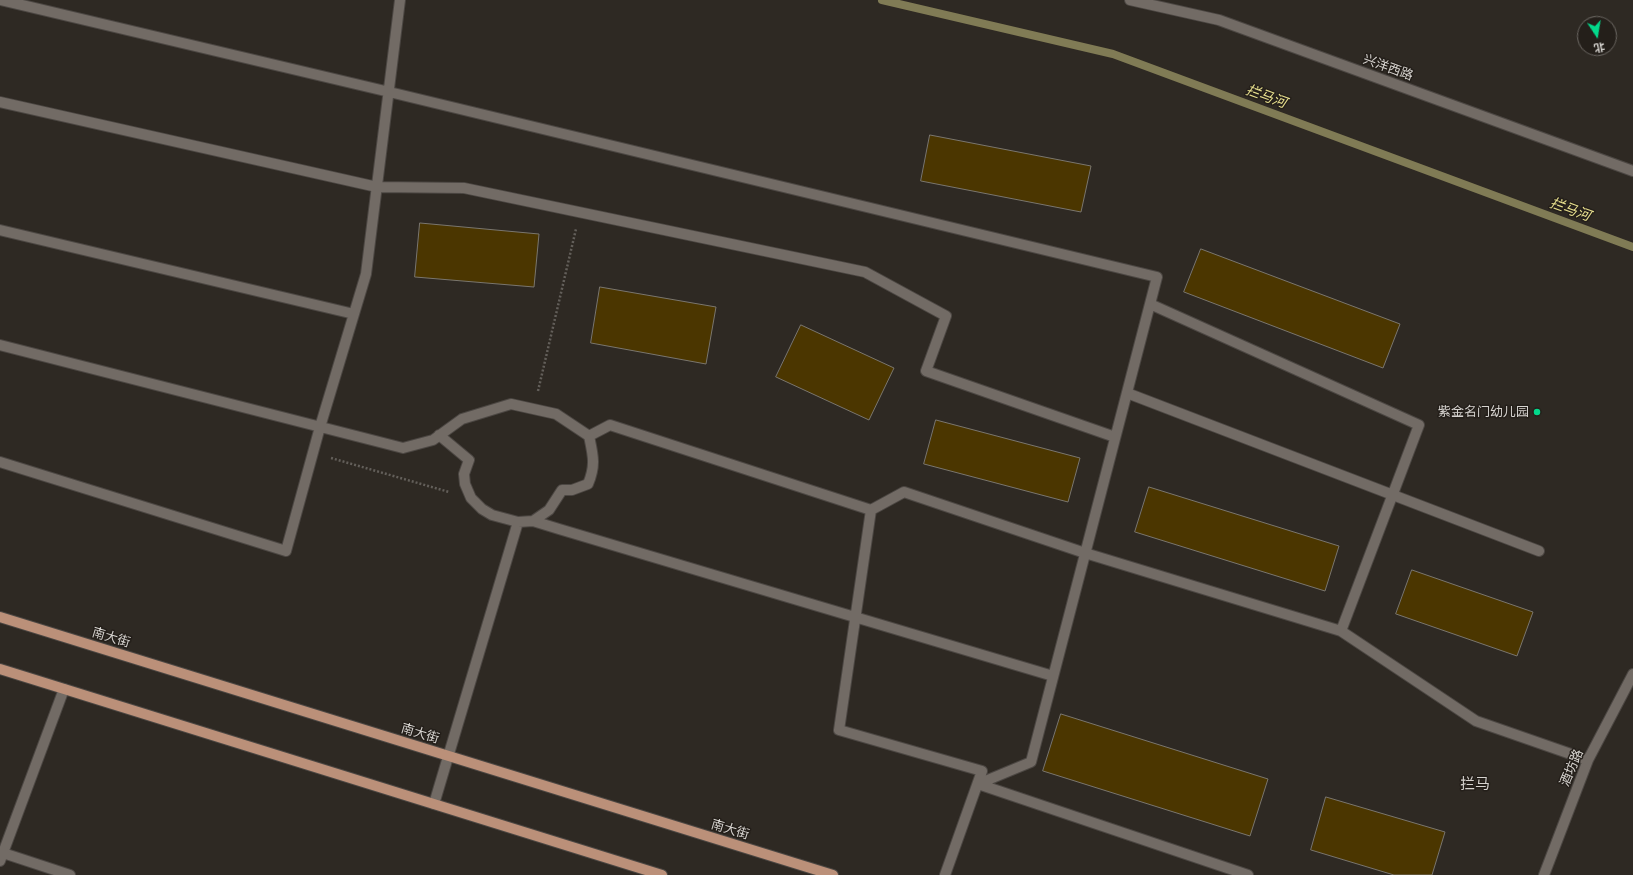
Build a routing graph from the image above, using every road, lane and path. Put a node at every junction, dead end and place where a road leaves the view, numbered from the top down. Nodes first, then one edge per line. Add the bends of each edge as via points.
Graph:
1 (1, 0) edge
2 (400, 0) edge
3 (1130, 0) edge
4 (389, 92) junction
5 (0, 102) edge
6 (1633, 171) edge
7 (377, 187) junction
8 (580, 212) junction
9 (0, 230) edge
10 (1150, 304) junction
11 (354, 314) junction
12 (0, 345) edge
13 (1127, 393) junction
14 (534, 409) junction
15 (320, 427) junction
16 (439, 435) junction
17 (589, 436) junction
18 (1115, 437) junction
19 (313, 452) junction
20 (0, 462) edge
21 (1393, 495) junction
22 (470, 498) junction
23 (871, 510) junction
24 (518, 522) junction
25 (533, 522) junction
26 (1539, 551) dead end
27 (1085, 553) junction
28 (0, 617) edge
29 (855, 617) junction
30 (1341, 631) junction
31 (0, 669) edge
32 (1633, 674) edge
33 (1053, 676) junction
34 (64, 689) junction
35 (448, 756) junction
36 (1588, 760) junction
37 (978, 784) junction
38 (434, 804) junction
39 (1, 855) edge
40 (70, 875) edge
41 (662, 875) edge
42 (833, 875) edge
43 (945, 875) edge
44 (1248, 875) edge
45 (1544, 875) edge

1 - 4 street
2 - 4 street
3 - 6 street, 兴洋西路 via 1218,20
4 - 7 street
4 - 10 street via 1157,277
5 - 7 street
7 - 8 street via 464,188
7 - 11 street via 366,274
8 - 14 path
8 - 18 street via 865,272 946,316 926,371
9 - 11 street
10 - 13 street
10 - 21 street via 1419,425
11 - 15 street
12 - 15 street
13 - 18 street
13 - 21 street
14 - 16 street via 511,404 462,419
14 - 17 street via 556,414
15 - 16 street via 403,448 434,440
15 - 19 street
16 - 22 street via 469,460 464,474
17 - 23 street via 610,424
17 - 25 street via 593,472 588,484 572,490 562,490 549,510
18 - 27 street
19 - 20 street via 286,551
19 - 22 path
21 - 26 street
21 - 30 street
22 - 24 street via 492,515
23 - 27 street via 904,492
23 - 29 street
24 - 25 street
24 - 35 street
25 - 29 street
27 - 30 street
27 - 33 street
28 - 35 main road, 南大街
29 - 33 street
29 - 37 street via 839,730 982,772
30 - 36 street via 1476,721
31 - 34 main road
32 - 36 street, 酒坊路
33 - 37 street via 1031,762
34 - 38 main road
34 - 39 street
35 - 38 street
35 - 42 main road, 南大街
36 - 45 street, 酒坊路
37 - 43 street
37 - 44 street
38 - 41 main road
39 - 40 street

